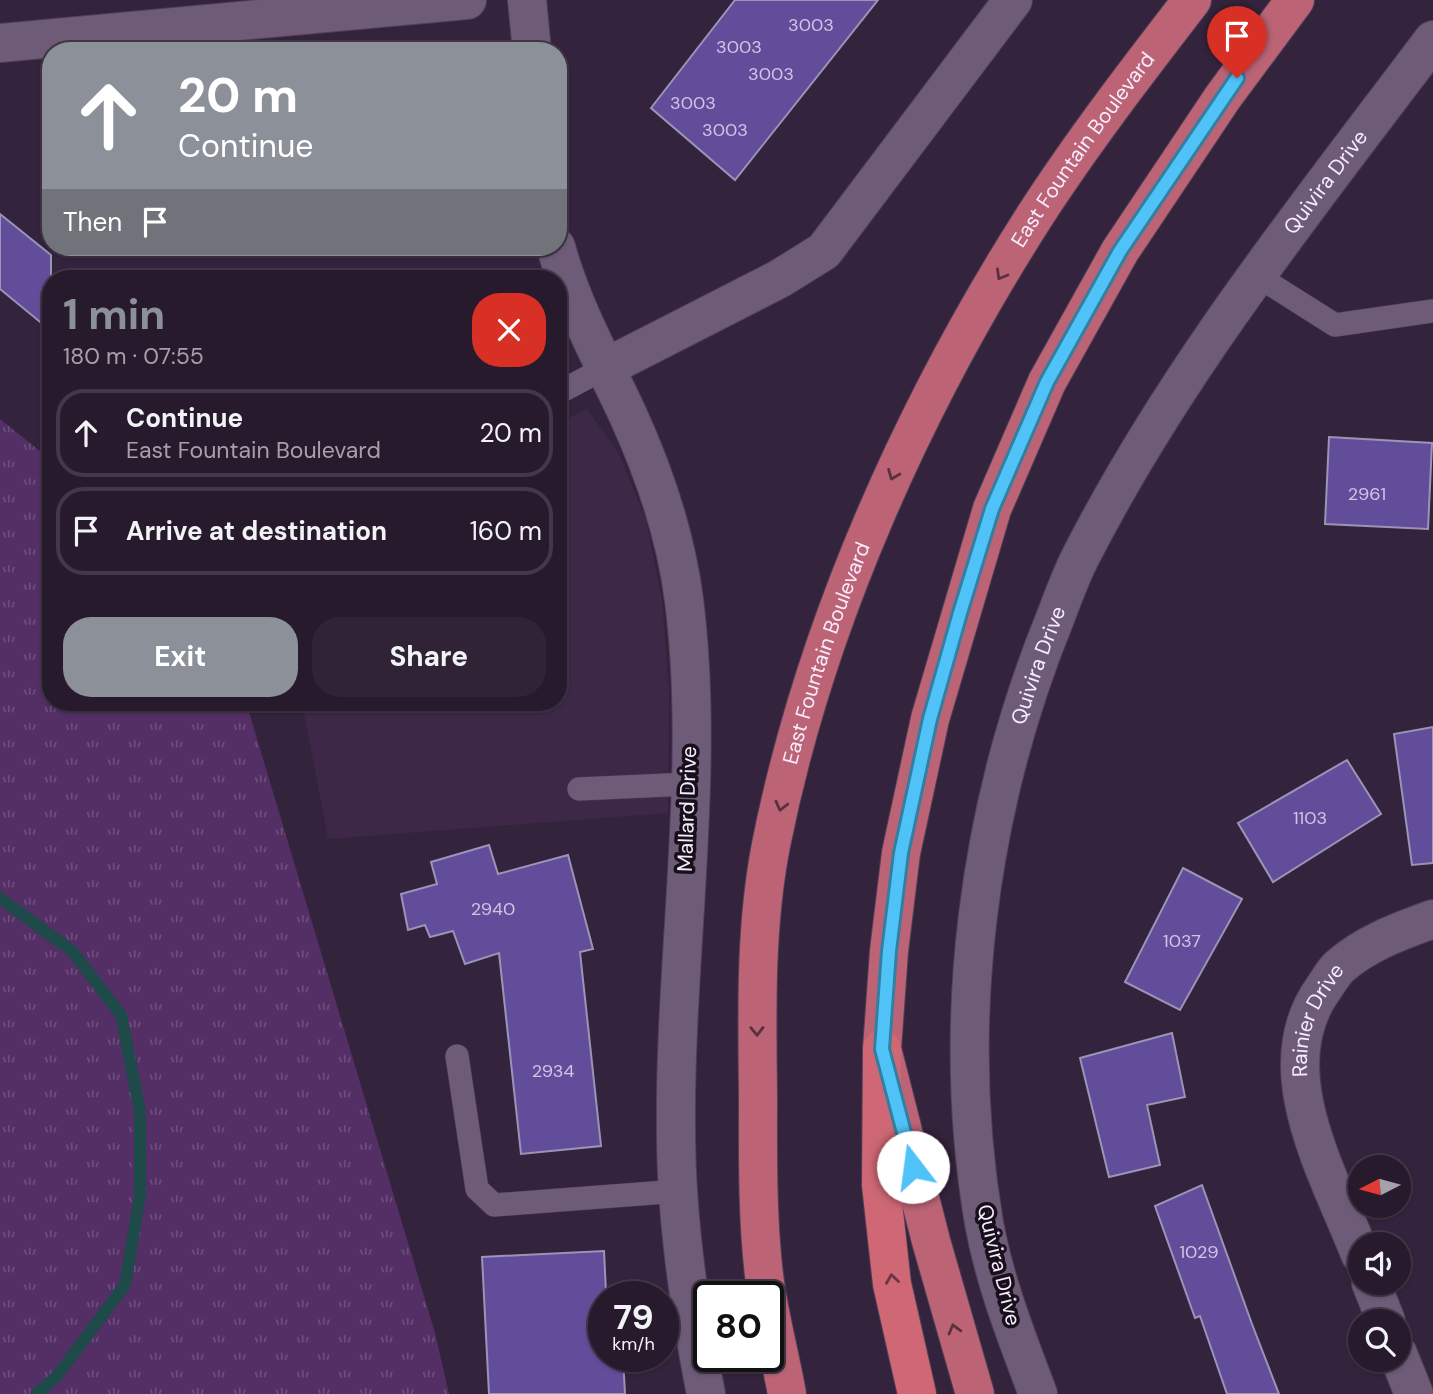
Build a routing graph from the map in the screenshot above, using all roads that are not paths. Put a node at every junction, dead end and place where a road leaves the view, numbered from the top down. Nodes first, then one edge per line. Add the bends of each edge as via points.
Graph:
1 (467, 0) edge
2 (527, 0) edge
3 (1013, 0) edge
4 (1192, 0) edge
5 (1295, 0) edge
6 (1433, 40) edge
7 (531, 42) edge
8 (0, 43) edge
9 (1256, 275) junction
10 (567, 281) edge
11 (1433, 311) edge
12 (605, 368) junction
13 (567, 388) edge
14 (689, 784) junction
15 (579, 789) dead end
16 (1433, 919) edge
17 (882, 1049) junction
18 (457, 1056) dead end
19 (679, 1191) junction
20 (1351, 1232) edge
21 (1405, 1372) edge
22 (706, 1394) edge
23 (788, 1394) edge
24 (916, 1394) edge
25 (975, 1394) edge
26 (1038, 1394) edge
27 (1414, 1394) edge

1 - 8 street
2 - 7 street
3 - 12 street via 824,251
4 -> 23 highway, East Fountain Boulevard via 1035,215 959,348 898,463 807,702 771,847 756,973 764,1275
5 - 17 highway via 1223,97 1120,251 1047,382 992,509 930,719 901,853
6 - 9 street, Quivira Drive
9 - 11 lane via 1335,325
9 - 26 street, Quivira Drive via 1150,433 1081,555 1033,673 996,806 978,923 970,1033 975,1131 985,1223 999,1283
10 - 12 street, Mallard Drive
12 - 13 lane
12 - 14 street, Mallard Drive via 653,476 684,599
14 - 15 lane
14 - 19 street, Mallard Drive via 676,1132
16 - 20 street, Rainier Drive via 1384,937 1338,968 1309,1008 1297,1055 1305,1112
24 -> 17 highway via 892,1284 881,1185
25 -> 17 highway via 930,1241
18 - 19 lane via 477,1189 494,1205
19 - 22 street, Mallard Drive via 692,1322
21 - 27 street

